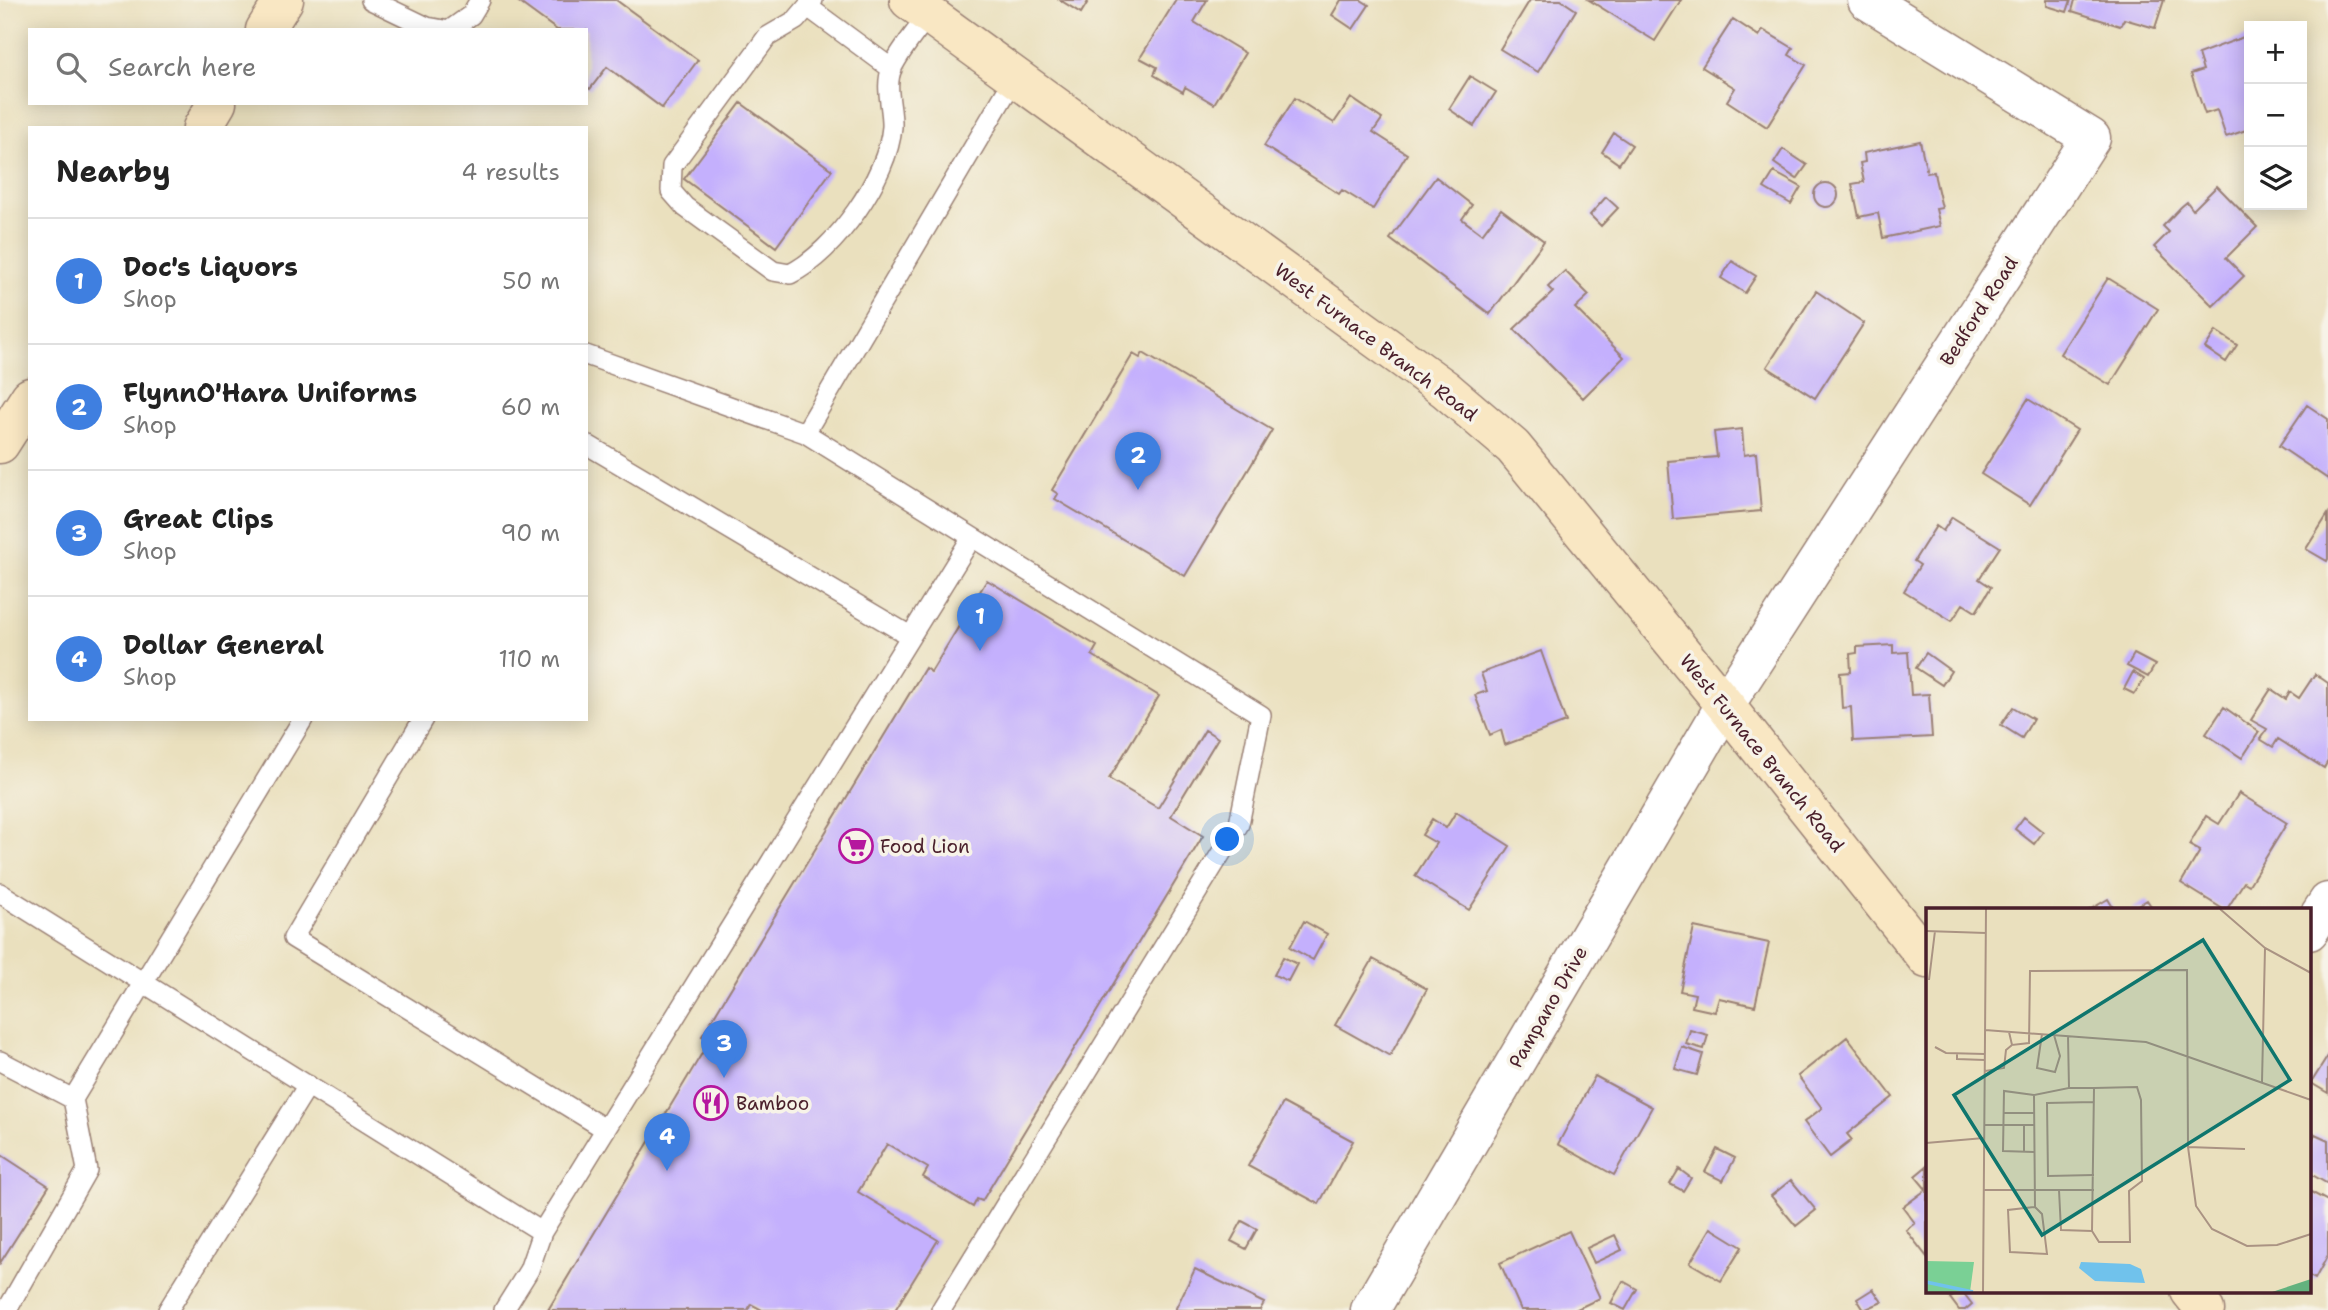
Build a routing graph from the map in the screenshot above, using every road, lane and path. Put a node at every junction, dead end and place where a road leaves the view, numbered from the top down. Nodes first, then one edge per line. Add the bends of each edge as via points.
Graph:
1 (284, 0) edge
2 (371, 0) edge
3 (480, 0) edge
4 (1867, 0) edge
5 (811, 4) edge
6 (919, 7) edge
7 (266, 28) edge
8 (433, 28) edge
9 (453, 28) edge
10 (892, 69) junction
11 (1015, 78) junction
12 (217, 105) edge
13 (203, 126) edge
14 (588, 356) edge
15 (805, 433) junction
16 (588, 445) edge
17 (972, 537) junction
18 (911, 636) junction
19 (1725, 705) junction
20 (298, 721) edge
21 (414, 723) edge
22 (0, 892) edge
23 (2328, 902) edge
24 (2310, 929) edge
25 (1926, 958) edge
26 (142, 981) junction
27 (0, 1061) edge
28 (307, 1085) junction
29 (73, 1099) junction
30 (605, 1129) junction
31 (542, 1232) junction
32 (2191, 1292) edge
33 (7, 1310) edge
34 (168, 1310) edge
35 (504, 1310) edge
36 (941, 1310) edge
37 (1370, 1310) edge
38 (2205, 1310) edge

1 - 7 main road
2 - 8 lane
3 - 9 lane via 471,15
4 - 19 street, Bedford Road via 2091,138
5 - 10 lane
5 - 10 lane via 796,20 767,37 672,166 671,191 685,207 772,271 790,274 818,258 875,184 892,128
6 - 10 lane
6 - 11 main road, West Furnace Branch Road
11 - 15 lane
11 - 19 main road, West Furnace Branch Road via 1445,388 1513,447
12 - 13 main road
14 - 15 lane
15 - 17 lane
16 - 18 lane
17 - 18 lane
17 - 36 lane via 1261,715 1239,824
18 - 30 lane
19 - 25 main road, West Furnace Branch Road
19 - 37 street, Pampano Drive
20 - 26 lane
21 - 30 lane via 293,938
22 - 26 lane
23 - 24 street
26 - 28 lane
26 - 29 lane
27 - 29 lane
28 - 31 lane
28 - 34 lane
29 - 33 lane via 87,1170
30 - 31 lane
31 - 35 lane via 529,1270
32 - 38 main road

